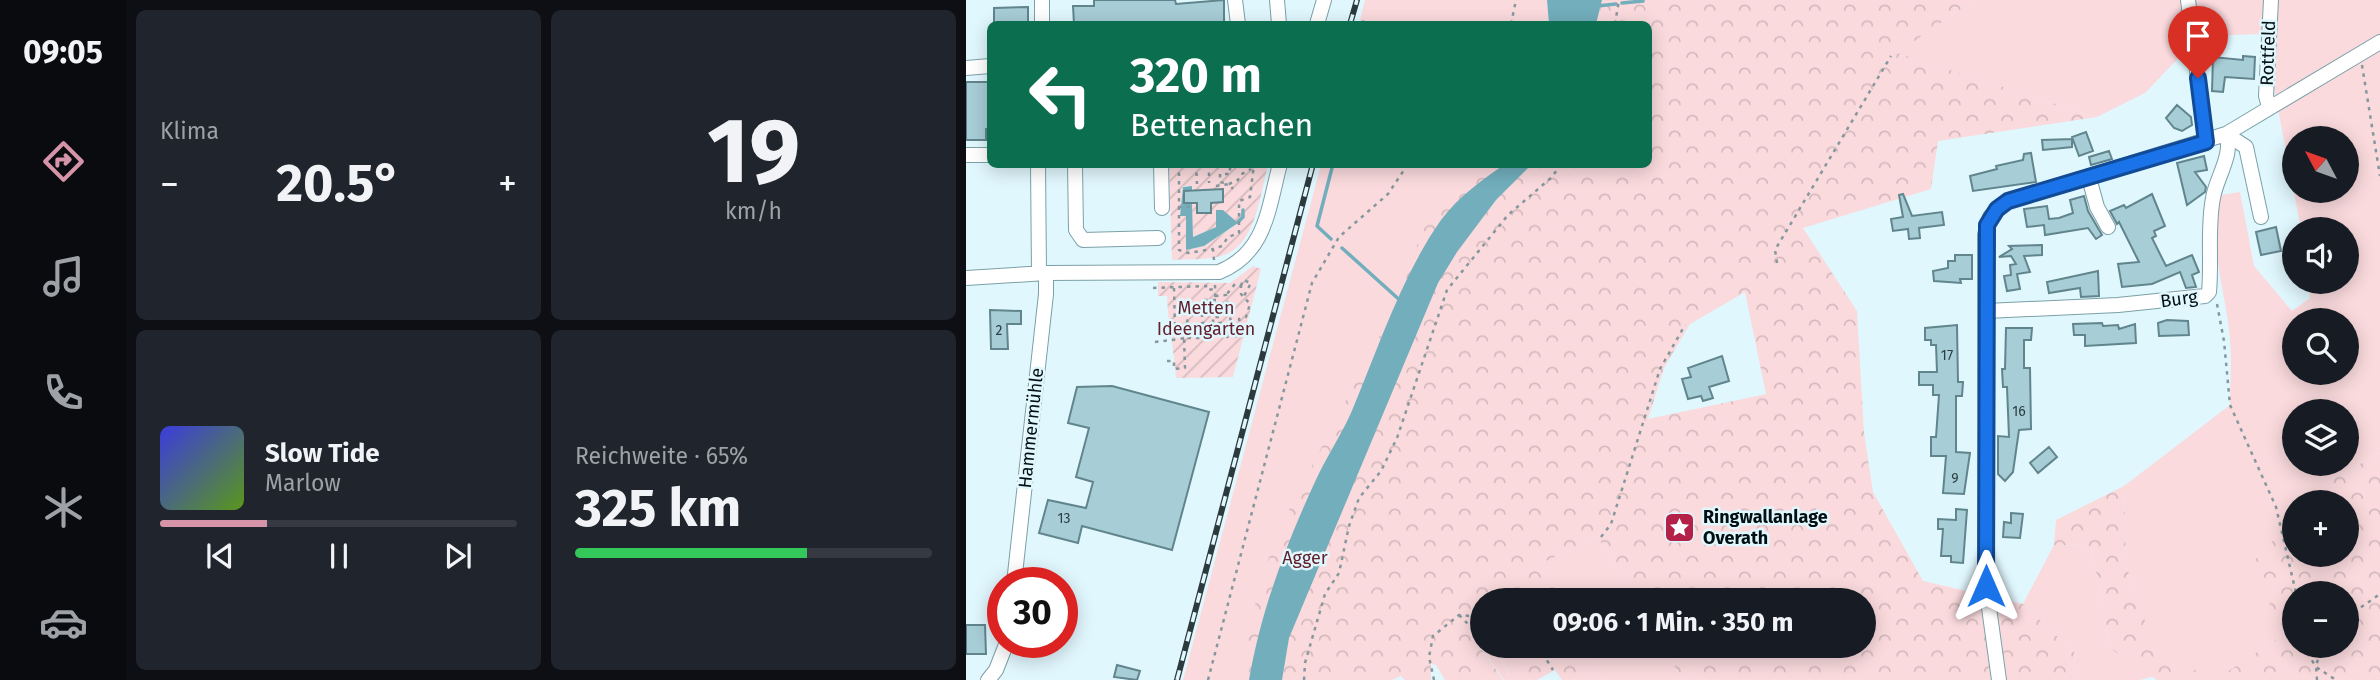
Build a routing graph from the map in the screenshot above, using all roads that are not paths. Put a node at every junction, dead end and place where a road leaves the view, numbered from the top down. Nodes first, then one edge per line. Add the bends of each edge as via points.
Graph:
1 (1042, 0) edge
2 (1235, 0) edge
3 (1277, 0) edge
4 (1324, 0) edge
5 (2188, 0) edge
6 (2270, 0) edge
7 (1042, 21) edge
8 (1238, 21) edge
9 (1279, 21) edge
10 (1318, 21) edge
11 (2380, 42) edge
12 (987, 66) edge
13 (966, 68) edge
14 (2269, 107) junction
15 (2225, 134) junction
16 (2206, 142) junction
17 (966, 155) edge
18 (987, 155) edge
19 (1038, 168) edge
20 (1075, 168) edge
21 (1162, 168) edge
22 (1279, 168) edge
23 (2089, 178) junction
24 (1173, 207) road end
25 (2261, 217) dead end
26 (2108, 227) dead end
27 (1158, 238) dead end
28 (1043, 273) junction
29 (966, 278) edge
30 (1986, 311) junction
31 (1015, 567) edge
32 (1001, 658) edge
33 (988, 680) edge
34 (1999, 680) edge

1 - 7 street
2 - 8 street
3 - 9 street
4 - 10 street
5 - 16 street
6 - 14 street, Rottfeld
11 - 14 street
12 - 13 street
14 - 15 street
15 - 16 street
15 - 25 street via 2246,147
15 - 30 street, Burg via 2228,149 2208,228 2209,292 2189,300
16 - 23 street
17 - 18 street
19 - 28 street, Hammermühle
20 - 27 street via 1076,230 1083,240
21 - 24 street
22 - 28 street via 1261,233 1236,265 1214,272
23 - 26 street via 2096,207
23 - 30 street via 2008,201 1990,217 1985,235
28 - 29 street
28 - 31 street, Hammermühle
30 - 34 street via 1986,586
32 - 33 street

